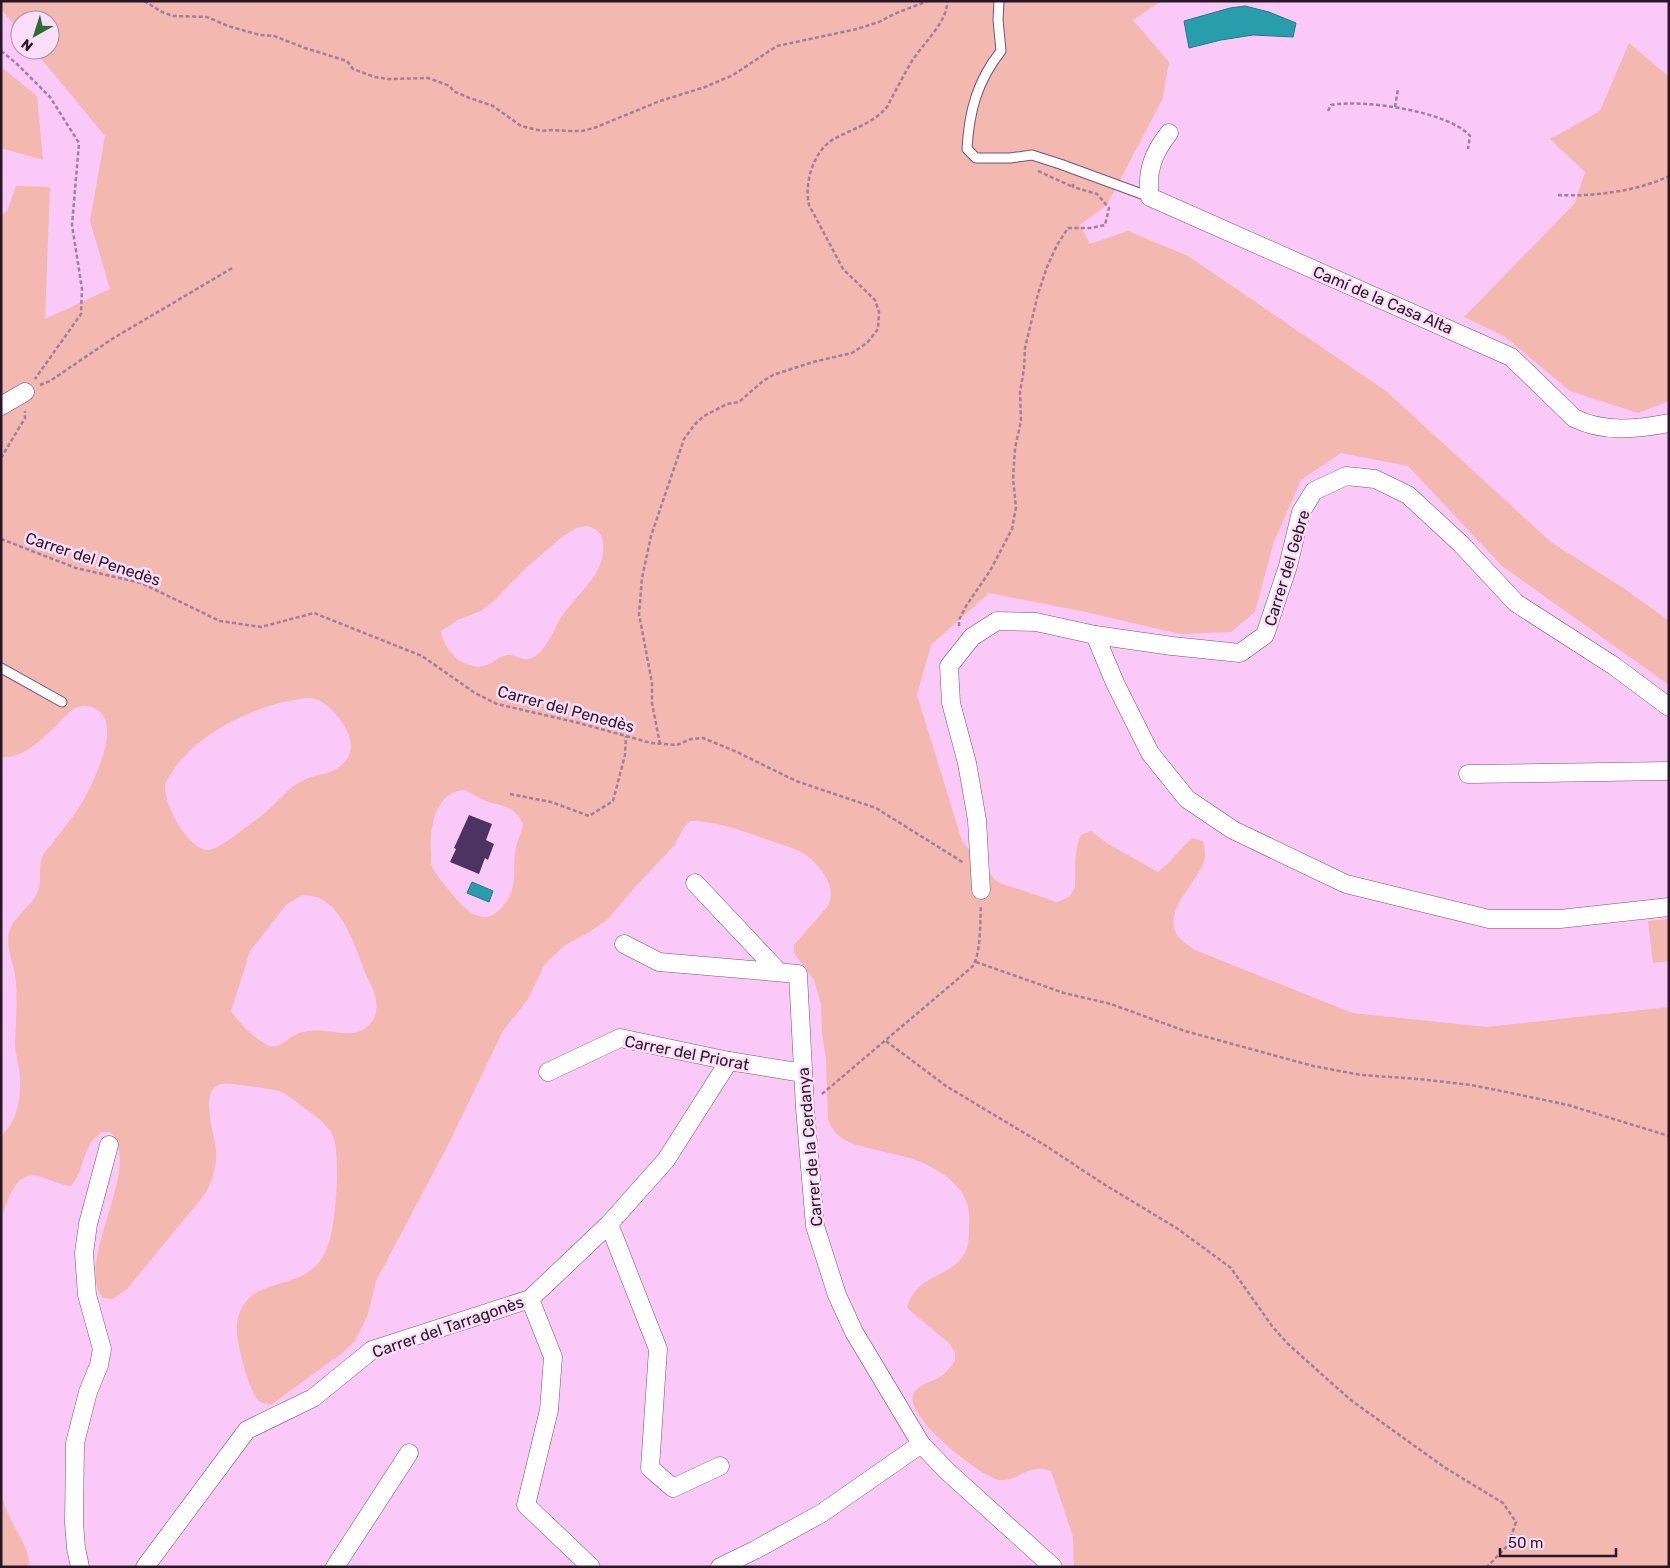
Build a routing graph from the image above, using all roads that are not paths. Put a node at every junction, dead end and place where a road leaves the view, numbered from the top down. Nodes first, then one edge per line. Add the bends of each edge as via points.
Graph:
1 (999, 1) edge
2 (1169, 133) dead end
3 (1150, 198) junction
4 (26, 392) road end
5 (1, 406) edge
6 (1669, 422) edge
7 (1095, 635) junction
8 (1, 668) edge
9 (62, 702) dead end
10 (1669, 707) edge
11 (1669, 771) edge
12 (1468, 774) dead end
13 (981, 881) road end
14 (695, 883) dead end
15 (1669, 907) edge
16 (624, 944) dead end
17 (779, 972) junction
18 (729, 1061) junction
19 (548, 1072) dead end
20 (803, 1072) junction
21 (109, 1145) dead end
22 (610, 1224) junction
23 (530, 1299) junction
24 (922, 1444) junction
25 (409, 1453) dead end
26 (720, 1466) dead end
27 (80, 1567) edge
28 (145, 1567) edge
29 (335, 1567) edge
30 (591, 1567) edge
31 (720, 1567) edge
32 (1053, 1567) edge

1 - 3 lane via 1001,51 978,88 968,122 967,149 976,158 1032,155
2 - 3 street via 1158,146 1149,173
3 - 6 street, Camí de la Casa Alta via 1511,357 1574,418 1587,425 1647,428
4 - 5 street
7 - 10 street, Carrer del Gebre via 1240,653 1266,635 1301,512 1314,491 1346,476 1375,479 1408,495 1462,544 1516,603 1614,666
7 - 13 street, Carrer del Gebre via 1036,622 998,622 972,637 950,666 951,703 968,763 977,820
7 - 15 street via 1115,684 1150,753 1186,799 1233,830 1346,884 1489,919 1560,919
8 - 9 lane
11 - 12 street
14 - 17 street
16 - 17 street via 659,962
17 - 20 street, Carrer de la Cerdanya via 798,974
18 - 19 street, Carrer del Priorat via 620,1038
18 - 20 street, Carrer del Priorat
18 - 22 street, Carrer del Tarragonès via 666,1160
20 - 24 street, Carrer de la Cerdanya via 815,1226 837,1295 854,1332
21 - 27 street via 88,1224 84,1253 88,1295 102,1349 75,1443 74,1523
22 - 23 street, Carrer del Tarragonès
22 - 26 street via 658,1349 650,1468 674,1488
23 - 28 street, Carrer del Tarragonès via 372,1350 313,1398 248,1430
23 - 30 street via 553,1357 549,1410 526,1505
24 - 31 street via 822,1513
24 - 32 street, Carrer de la Cerdanya via 947,1471
25 - 29 street

